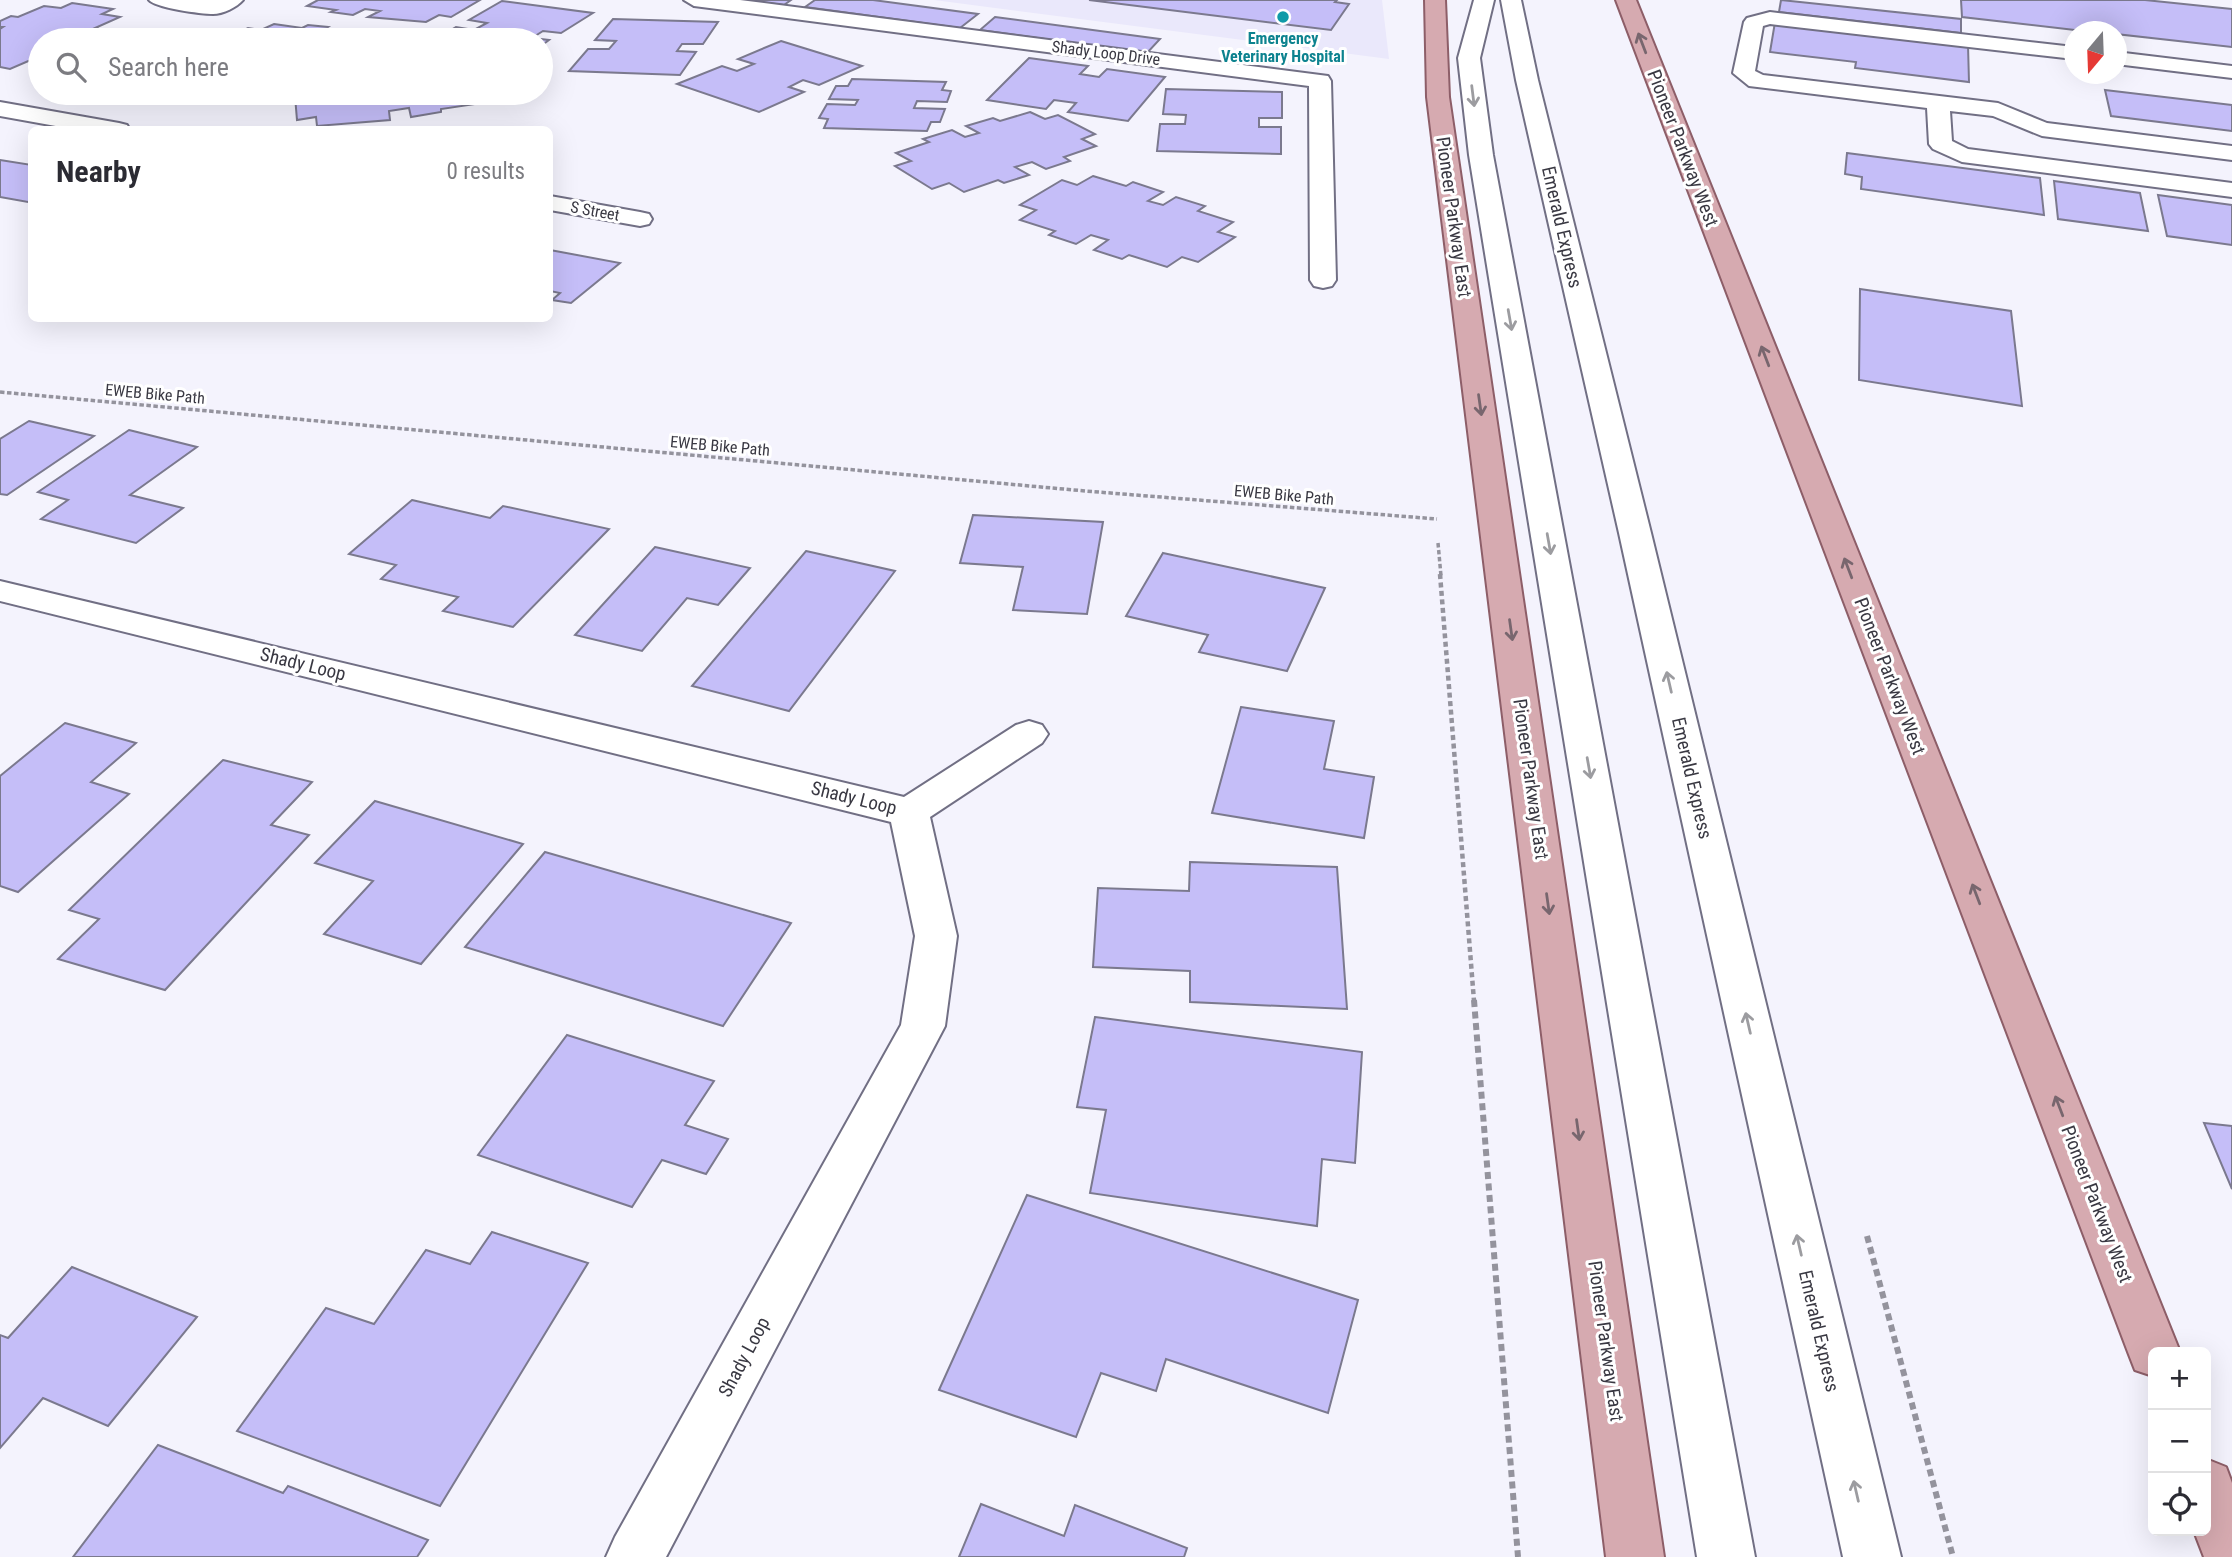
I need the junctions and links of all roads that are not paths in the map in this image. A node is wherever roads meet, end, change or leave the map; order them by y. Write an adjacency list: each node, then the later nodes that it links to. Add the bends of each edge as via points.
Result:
1 (159, 0): 2 (street, via 215,9)
2 (233, 0)
3 (694, 0): 18 (street, Shady Loop Drive, via 1320,81)
4 (1434, 0): 26 (main road, Pioneer Parkway East, one-way to 26, via 1439,111)
5 (1484, 0): 27 (street, one-way to 27, via 1469,58 1480,155)
6 (1511, 0): 28 (street, Emerald Express, one-way to 6)
7 (1626, 0): 22 (main road, Pioneer Parkway West, one-way to 7)
8 (2064, 53): 11 (street, via 1770,18 1754,22 1744,73 1757,81)
9 (2127, 59): 10 (street)
10 (2232, 72)
11 (1938, 103): 14 (street, via 1998,110 2042,129); 15 (street, via 1941,144 1962,155)
12 (0, 109): 13 (street)
13 (96, 126)
14 (2232, 153)
15 (2232, 190)
16 (553, 204): 17 (street, S Street)
17 (640, 219)
18 (1323, 280)
19 (0, 591): 21 (street, Shady Loop)
20 (1029, 734): 21 (street)
21 (909, 812): 25 (street, Shady Loop, via 936,936 923,1026)
22 (2152, 1347)
23 (2211, 1500): 24 (main road)
24 (2232, 1556)
25 (635, 1557)
26 (1635, 1557)
27 (1726, 1557)
28 (1872, 1557)

